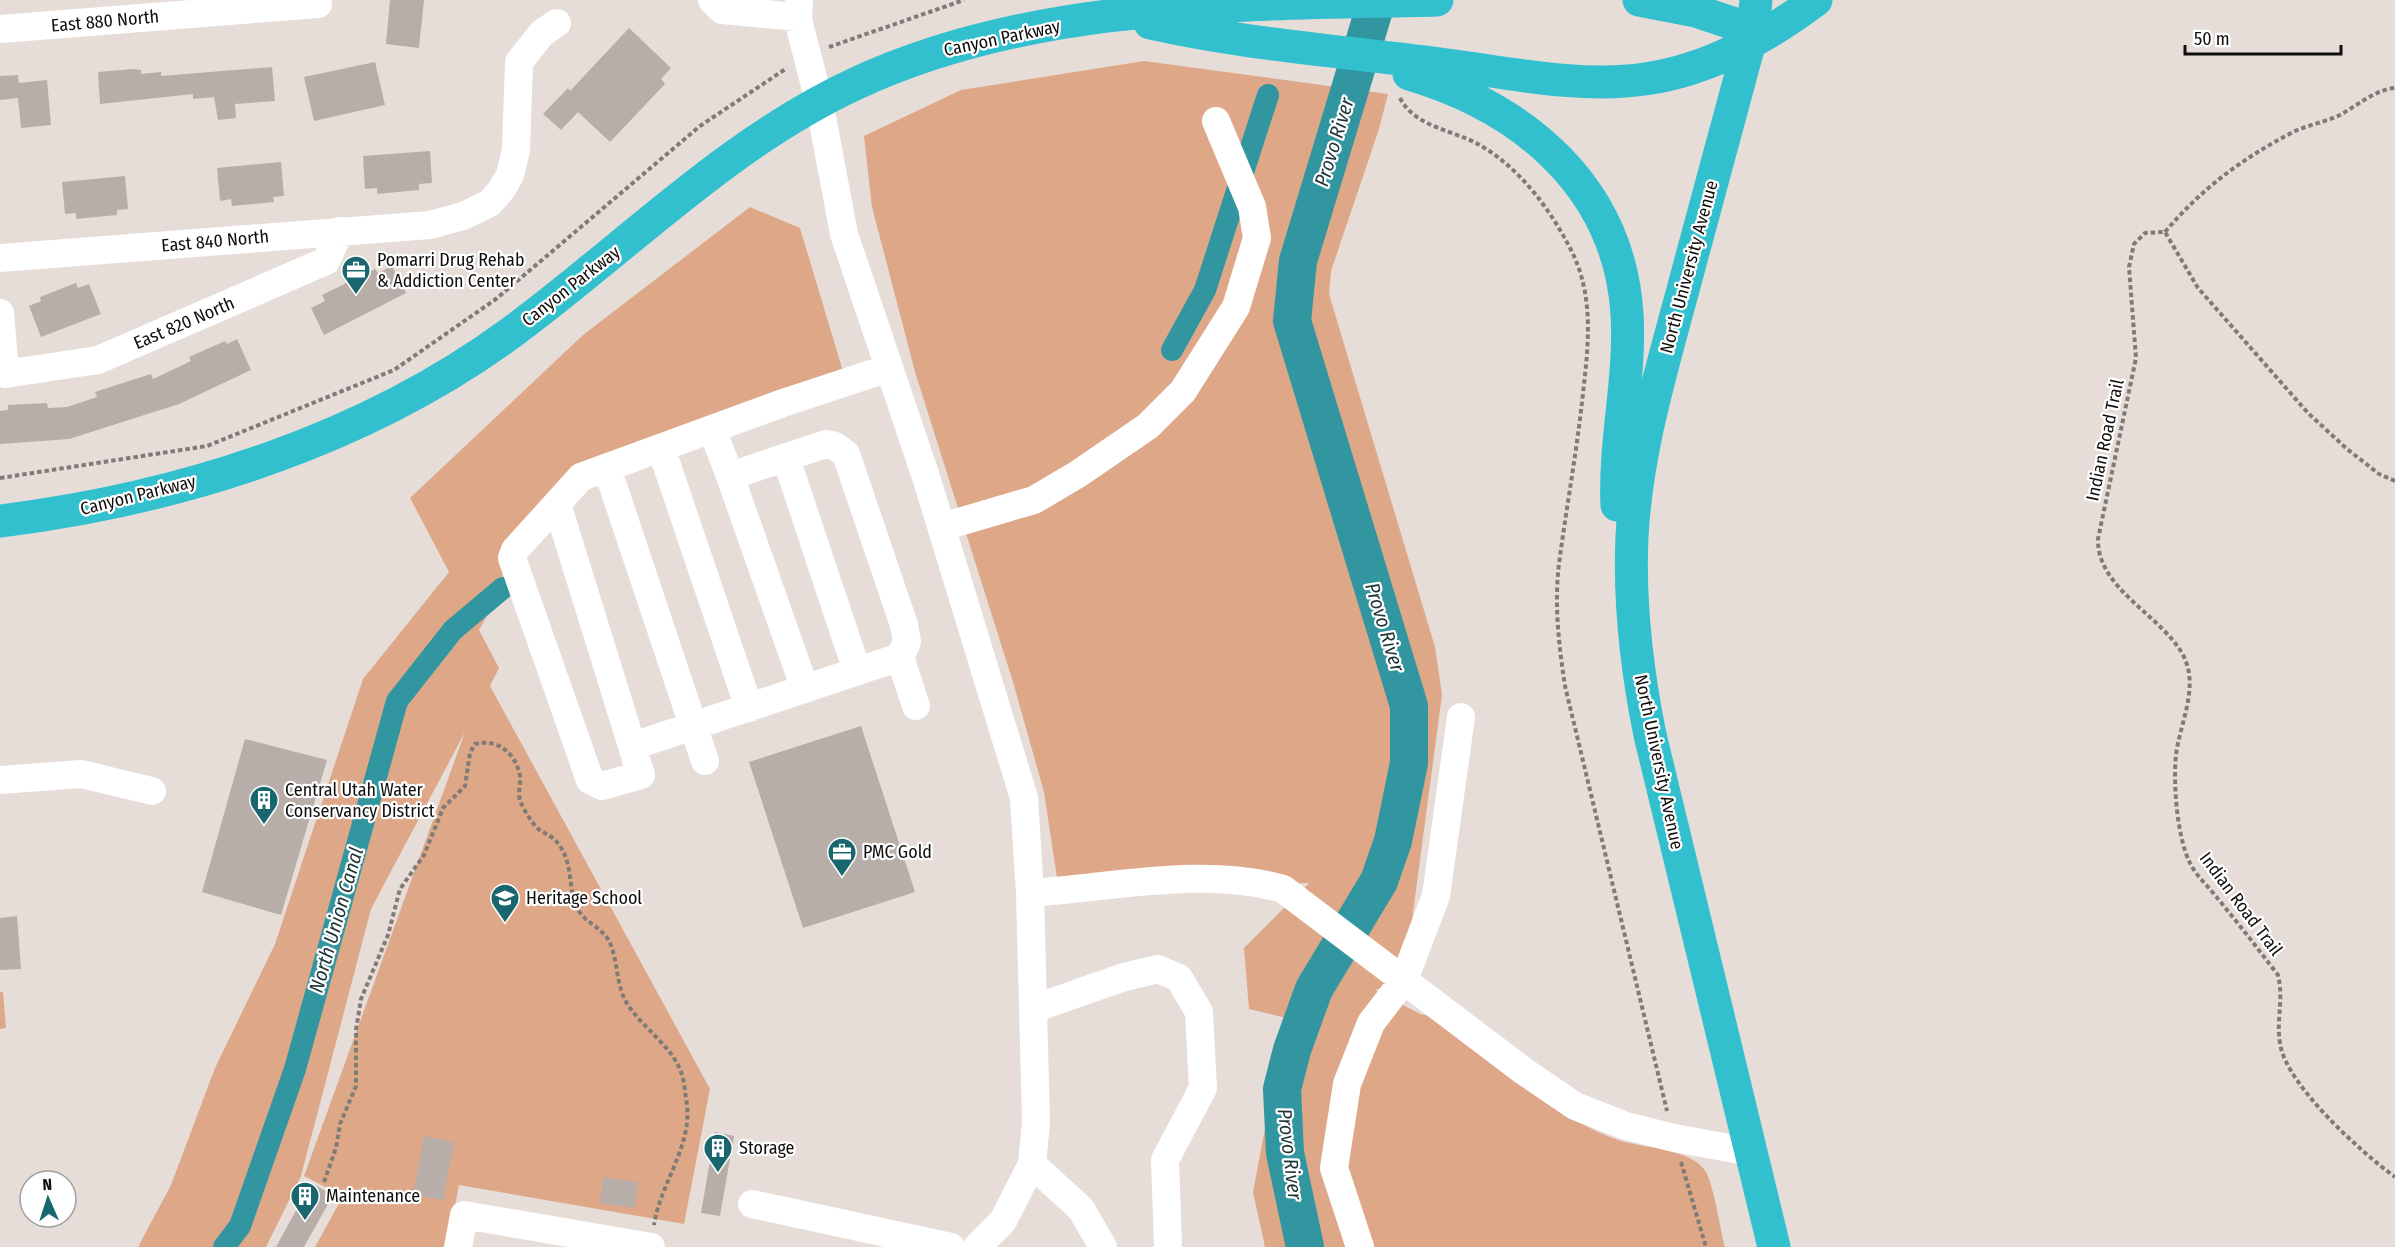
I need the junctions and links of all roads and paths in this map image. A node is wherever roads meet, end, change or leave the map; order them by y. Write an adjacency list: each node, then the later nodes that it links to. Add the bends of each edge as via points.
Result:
1 (712, 0): 9 (street, via 722,10)
2 (964, 0): 13 (path)
3 (1437, 0): 8 (highway, Canyon Parkway)
4 (1639, 0): 10 (highway, via 1696,11)
5 (1770, 0): 10 (highway, North University Avenue)
6 (1816, 0): 14 (highway, via 1752,43 1689,69 1645,79)
7 (318, 4): 12 (street, East 880 North)
8 (1121, 8): 14 (highway, Canyon Parkway, via 1210,34 1323,50); 17 (highway, Canyon Parkway, via 947,48)
9 (798, 9): 17 (street)
10 (1755, 15): 34 (highway, North University Avenue, via 1652,410 1636,496)
11 (557, 23): 19 (street, East 840 North, via 542,33 519,62 516,150 510,175 490,203 430,225)
12 (0, 29)
13 (849, 39)
14 (1408, 75): 34 (highway, via 1476,99 1530,132 1577,180 1605,224 1618,261 1627,314 1616,488 1620,536); 49 (path, via 1402,102 1436,128 1476,144 1538,195 1580,268 1586,292 1588,344 1576,458 1559,564 1557,628 1579,750)
15 (772, 77): 29 (path, via 700,126 496,299 394,370 207,446)
16 (2395, 88): 20 (path, via 2380,90 2358,106 2297,130 2260,152 2208,185)
17 (819, 101): 23 (street, via 844,234); 32 (highway, Canyon Parkway, via 715,170 510,333 404,397 301,445 207,478 95,507)
18 (1216, 121): 33 (street, via 1252,207 1257,231 1243,291 1183,391 1148,426 1034,500)
19 (340, 231): 21 (street, East 840 North); 22 (street, East 820 North, via 326,261 98,360 5,374)
20 (2165, 232): 30 (path, via 2198,288 2308,413 2347,449 2379,474); 52 (path, Indian Road Trail, via 2145,233 2134,244 2129,267 2136,358 2097,552 2101,564 2184,656 2191,687 2176,758 2181,832 2190,863 2278,975 2282,994 2280,1043 2307,1093)
21 (0, 258)
22 (0, 313)
23 (890, 368): 24 (street); 33 (street)
24 (712, 429): 25 (street); 28 (street)
25 (660, 448): 27 (street); 39 (street)
26 (786, 458): 28 (street); 35 (street, via 826,444 846,454 904,625 906,642); 36 (street)
27 (607, 468): 31 (street, via 581,477); 41 (street)
28 (730, 476): 37 (street)
29 (0, 478)
30 (2395, 481)
31 (557, 504): 42 (street); 42 (street, via 512,558 590,780 602,786 641,775)
32 (0, 521)
33 (942, 527): 46 (street, via 1024,798)
34 (1632, 579): 50 (highway, North University Avenue, via 1641,685 1650,735)
35 (900, 657): 36 (street); 38 (street)
36 (857, 671): 37 (street)
37 (806, 688): 39 (street)
38 (916, 706)
39 (749, 708): 41 (street)
40 (1461, 717): 47 (street, via 1436,896)
41 (692, 727): 42 (street); 43 (street)
42 (633, 746)
43 (705, 761)
44 (0, 780): 45 (street, via 81,774)
45 (152, 791)
46 (1030, 893): 47 (street, via 1187,879 1266,884 1283,889 1304,903); 48 (street)
47 (1404, 980): 49 (street, via 1575,1107); 61 (street, via 1371,1023 1347,1084 1335,1168)
48 (1033, 1009): 51 (street, via 1036,1122); 60 (street, via 1158,969 1179,978 1199,1012 1203,1088 1165,1160)
49 (1674, 1138): 50 (street); 62 (path)
50 (1751, 1152): 63 (highway, North University Avenue)
51 (1032, 1164): 58 (street, via 1003,1221); 59 (street, via 1081,1209)
52 (2395, 1177)
53 (324, 1182): 56 (path, via 340,1124 357,1086 356,1030 361,999 388,935 397,898 424,855 443,808 465,786 475,744 486,741 505,748 512,758 520,776 521,804 536,827 559,845 569,863 580,913 609,941 626,1000 665,1046 681,1072 687,1103 685,1130 658,1202)
54 (752, 1204): 57 (street)
55 (458, 1247): 56 (street, via 464,1215)
56 (650, 1247)
57 (951, 1247)
58 (977, 1247)
59 (1103, 1247)
60 (1168, 1247)
61 (1360, 1247)
62 (1706, 1247)
63 (1774, 1247)

